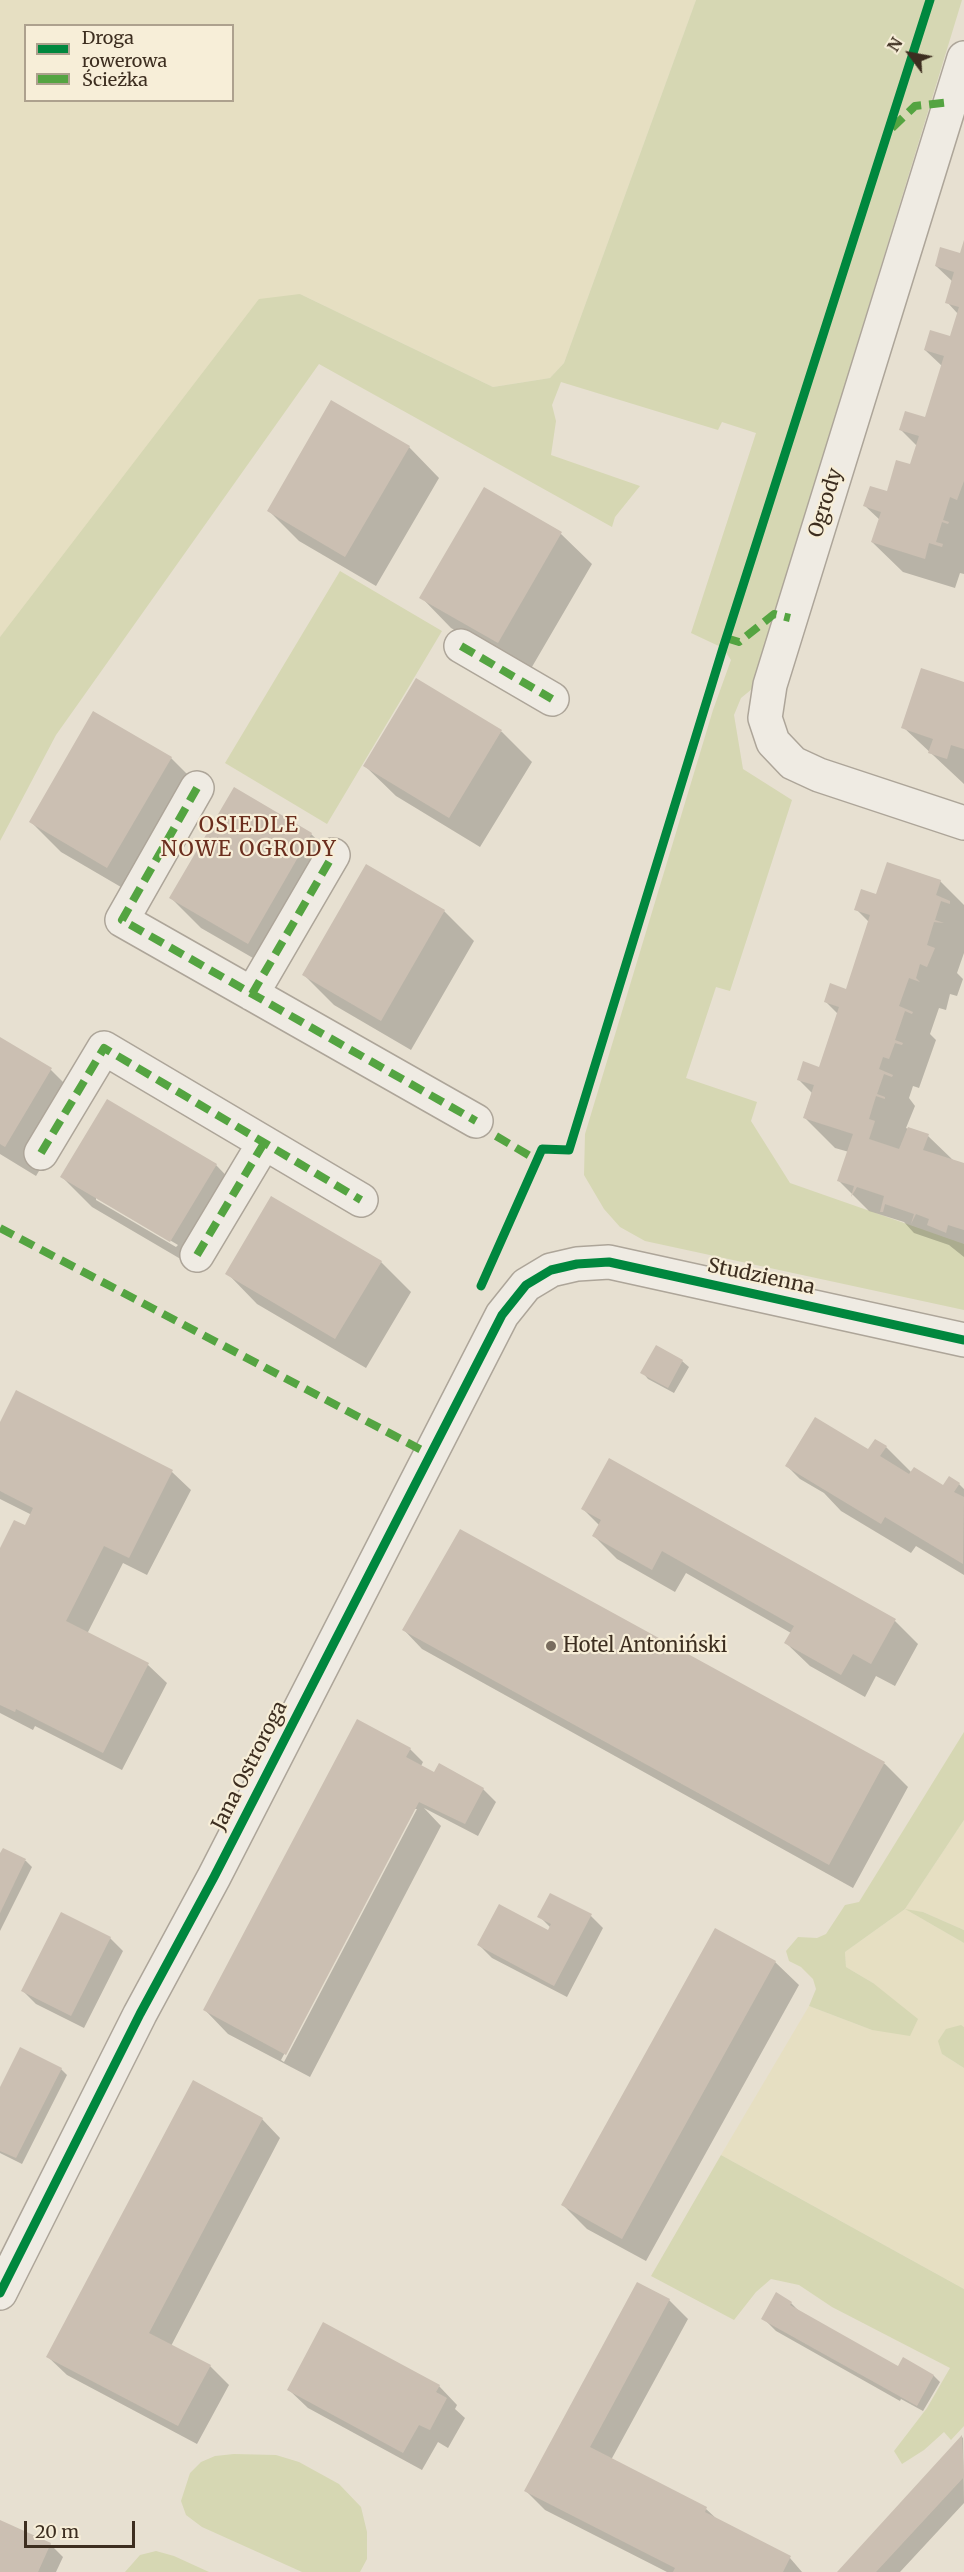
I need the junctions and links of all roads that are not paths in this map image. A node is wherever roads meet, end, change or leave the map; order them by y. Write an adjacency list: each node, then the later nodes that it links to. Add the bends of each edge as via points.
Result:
1 (963, 62): 5 (street, Ogrody, via 773,674 765,718 773,742 793,763)
2 (461, 646): 3 (street)
3 (552, 699)
4 (198, 788): 7 (street, via 122,921)
5 (964, 823)
6 (333, 855): 7 (street)
7 (252, 994): 8 (street)
8 (476, 1121)
9 (264, 1143): 10 (street, via 104,1048); 11 (street); 12 (street)
10 (40, 1153)
11 (361, 1200)
12 (197, 1255)
13 (551, 1270): 14 (street, Studzienna, via 609,1262); 15 (street, Jana Ostroroga, via 526,1285 502,1315)
14 (964, 1340)
15 (0, 2293)

